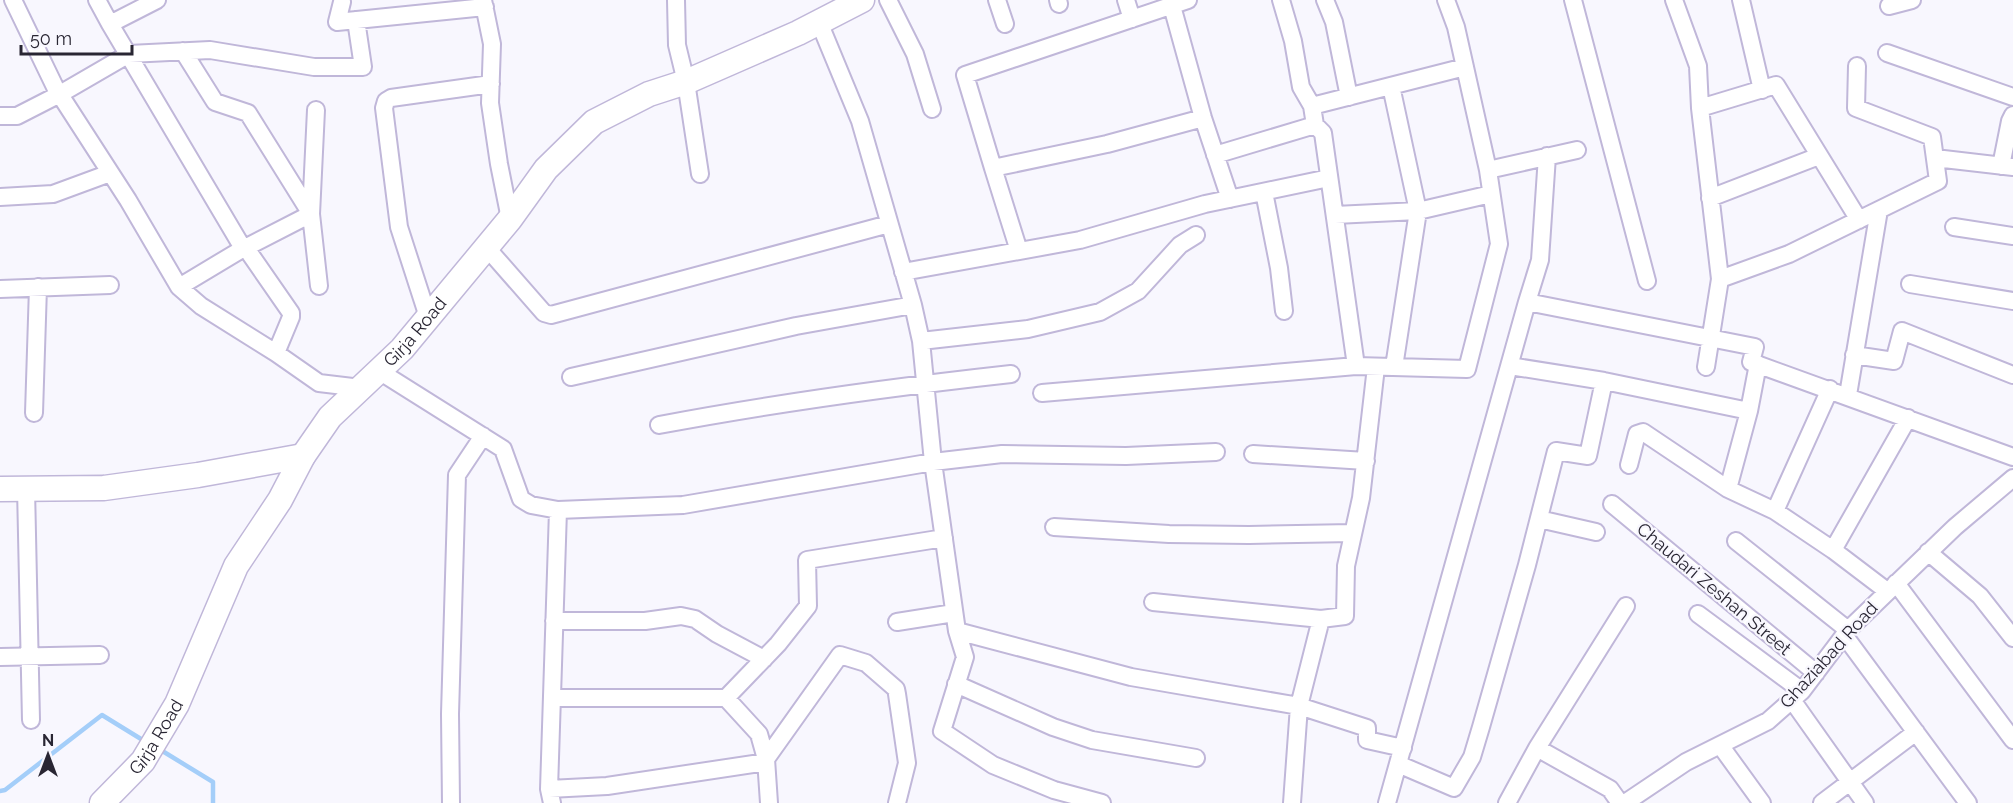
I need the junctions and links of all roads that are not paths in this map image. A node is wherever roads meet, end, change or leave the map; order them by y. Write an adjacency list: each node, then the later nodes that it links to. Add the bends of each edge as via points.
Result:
1 (13, 0): 35 (street)
2 (97, 0): 24 (street)
3 (157, 0): 24 (street)
4 (676, 0): 31 (street, via 677,45)
5 (862, 0): 21 (main road, Girja Road)
6 (888, 0): 40 (street, via 915,54)
7 (997, 0): 25 (street)
8 (1126, 0): 23 (street)
9 (1188, 0): 19 (street)
10 (1281, 0): 38 (street, via 1301,87)
11 (1325, 0): 36 (street, via 1334,22)
12 (1446, 0): 29 (street)
13 (1573, 0): 77 (street)
14 (1674, 0): 39 (street, via 1698,66)
15 (1741, 0): 34 (street)
16 (1912, 0): 20 (street)
17 (338, 1): 22 (street, via 337,22)
18 (484, 4): 22 (street); 32 (street, via 492,44)
19 (1172, 6): 23 (street); 44 (street)
20 (1889, 6)
21 (831, 11): 31 (main road, Girja Road); 68 (street)
22 (356, 20): 26 (street, via 363,67 314,67 210,50)
23 (1132, 20): 52 (street, via 965,75)
24 (110, 24): 28 (street)
25 (1005, 24)
26 (183, 51): 28 (street); 64 (street, via 215,102 248,113)
27 (1887, 53): 37 (street)
28 (129, 54): 35 (street); 73 (street)
29 (1465, 66): 33 (street); 53 (street)
30 (1857, 66): 50 (street, via 1856,108 1932,136)
31 (686, 82): 55 (street); 66 (main road, Girja Road, via 649,94 594,122 546,169)
32 (490, 84): 66 (street, via 491,113); 88 (street, via 391,98 384,108 399,227)
33 (1391, 86): 36 (street); 63 (street)
34 (1762, 90): 39 (street); 49 (street, via 1776,85)
35 (60, 94): 43 (street, via 16,116); 54 (street)
36 (1349, 97): 38 (street)
37 (2013, 97)
38 (1312, 106): 45 (street)
39 (1700, 108): 60 (street)
40 (933, 109)
41 (316, 110): 64 (street)
42 (2013, 115): 51 (street)
43 (0, 116)
44 (1203, 118): 47 (street); 52 (street, via 1107,144)
45 (1315, 125): 47 (street); 56 (street, via 1323,133)
46 (1577, 150): 48 (street)
47 (1215, 155): 61 (street)
48 (1547, 156): 53 (street); 85 (street, via 1540,260)
49 (1820, 156): 60 (street); 67 (street)
50 (1935, 158): 51 (street); 62 (street, via 1938,181)
51 (2007, 166)
52 (993, 168): 74 (street)
53 (1488, 170): 58 (street)
54 (110, 173): 59 (street, via 53,195); 80 (street)
55 (700, 174)
56 (1329, 178): 57 (street); 65 (street)
57 (1264, 192): 61 (street); 87 (street)
58 (1491, 195): 63 (street); 97 (street, via 1499,244 1467,369)
59 (0, 197)
60 (1710, 198): 76 (street)
61 (1230, 199): 74 (street, via 1080,240)
62 (1879, 210): 67 (street); 92 (street)
63 (1418, 211): 65 (street); 97 (street)
64 (311, 214): 73 (street); 81 (street)
65 (1335, 215): 94 (street)
66 (510, 219): 72 (main road, Girja Road)
67 (1859, 220): 76 (street, via 1789,254)
68 (889, 224): 72 (street, via 551,315 544,313); 75 (street)
69 (1954, 227): 71 (street)
70 (1196, 235): 90 (street, via 1180,245 1138,291 1100,312 1028,329)
71 (2013, 236)
72 (487, 248): 88 (main road, Girja Road)
73 (244, 250): 80 (street); 91 (street, via 291,313)
74 (1019, 251): 75 (street)
75 (903, 272): 86 (street)
76 (1720, 279): 89 (street)
77 (1647, 281)
78 (1910, 284): 84 (street)
79 (110, 285): 82 (street)
80 (179, 286): 91 (street, via 201,306)
81 (319, 286)
82 (38, 287): 83 (street); 110 (street)
83 (0, 289)
84 (2013, 301)
85 (1527, 302): 89 (street); 95 (street)
86 (913, 305): 90 (street); 102 (street, via 796,326)
87 (1284, 311)
88 (428, 318): 99 (main road, Girja Road)
89 (1712, 339): 93 (street, via 1755,347 1751,362); 98 (street)
90 (921, 341): 104 (street)
91 (276, 353): 105 (street, via 319,383)
92 (1854, 355): 101 (street, via 1894,361 1902,331); 108 (street)
93 (1758, 364): 106 (street); 109 (street)
94 (1356, 366): 96 (street); 107 (street)
95 (1509, 366): 103 (street); 162 (street)
96 (1376, 367): 97 (street); 118 (street)
97 (1394, 367)
98 (1706, 368)
99 (379, 371): 105 (main road, Girja Road); 113 (street)
100 (1011, 374): 104 (street)
101 (2013, 375)
102 (571, 377)
103 (1604, 381): 109 (street); 128 (street, via 1588,456 1556,451)
104 (927, 383): 112 (street); 119 (street)
105 (361, 388): 116 (main road, Girja Road, via 330,417)
106 (1830, 389): 108 (street); 127 (street)
107 (1042, 393)
108 (1848, 395): 111 (street)
109 (1749, 411): 124 (street)
110 (33, 413)
111 (1908, 418): 117 (street); 134 (street)
112 (659, 425)
113 (483, 436): 126 (street, via 503,449 521,499); 168 (street, via 457,475)
114 (1216, 452): 119 (street, via 1126,456 1002,454)
115 (1253, 454): 118 (street)
116 (303, 456): 122 (main road, via 104,488); 167 (main road, Girja Road, via 280,500 236,566 177,704 143,761)
117 (2013, 457)
118 (1366, 461): 131 (street)
119 (933, 462): 126 (street, via 683,505); 132 (street)
120 (1629, 465): 124 (street, via 1637,434 1642,432)
121 (2013, 478): 135 (street, Ghaziabad Road)
122 (26, 488): 123 (main road); 149 (street)
123 (0, 489)
124 (1728, 489): 127 (street)
125 (1612, 504): 151 (street, Chaudari Zeshan Street)
126 (558, 510): 142 (street)
127 (1774, 511): 134 (street)
128 (1539, 519): 130 (street); 162 (street, via 1472,757 1454,788)
129 (1054, 527): 131 (street, via 1169,534)
130 (1596, 532)
131 (1352, 533): 141 (street, via 1346,567 1345,615)
132 (944, 538): 139 (street); 150 (street, via 807,560 808,606)
133 (1736, 540): 145 (street)
134 (1833, 550): 136 (street)
135 (1928, 552): 136 (street, Ghaziabad Road); 146 (street, via 1980,596)
136 (1892, 587): 145 (street, Ghaziabad Road); 159 (street)
137 (1153, 602): 141 (street)
138 (1626, 606): 161 (street)
139 (954, 613): 143 (street); 144 (street)
140 (1698, 614): 153 (street)
141 (1321, 619): 156 (street)
142 (554, 621): 150 (street, via 645,621 681,616); 154 (street)
143 (897, 622)
144 (957, 631): 152 (street, via 965,657); 156 (street, via 1131,677)
145 (1846, 632): 151 (street, Ghaziabad Road); 158 (street)
146 (2013, 638)
147 (100, 655): 149 (street)
148 (0, 657): 149 (street)
149 (30, 657): 157 (street)
150 (764, 659): 155 (street)
151 (1816, 673): 153 (street, Ghaziabad Road)
152 (956, 684): 163 (street, via 1092,740); 171 (street, via 942,731 993,765 1054,790)
153 (1797, 695): 160 (street, Ghaziabad Road, via 1768,722); 165 (street)
154 (552, 698): 155 (street); 166 (street)
155 (726, 698): 164 (street, via 759,734)
156 (1299, 706): 162 (street, via 1367,728 1366,741); 172 (street)
157 (31, 720)
158 (1916, 732): 165 (street); 180 (street)
159 (2013, 740)
160 (1720, 746): 176 (street, Ghaziabad Road, via 1686,762); 177 (street)
161 (1537, 748): 174 (street); 175 (street, via 1610,789)
162 (1401, 756): 173 (street)
163 (1196, 758)
164 (766, 760): 166 (street); 169 (street); 170 (street, via 840,655 866,663 896,689 907,763)
165 (1849, 781): 178 (street); 179 (street)
166 (551, 796)
167 (108, 800)
168 (451, 803)
169 (769, 803)
170 (897, 803)
171 (1102, 803)
172 (1292, 803)
173 (1387, 803)
174 (1506, 803)
175 (1620, 803)
176 (1625, 803)
177 (1762, 803)
178 (1822, 803)
179 (1865, 803)
180 (1968, 803)

